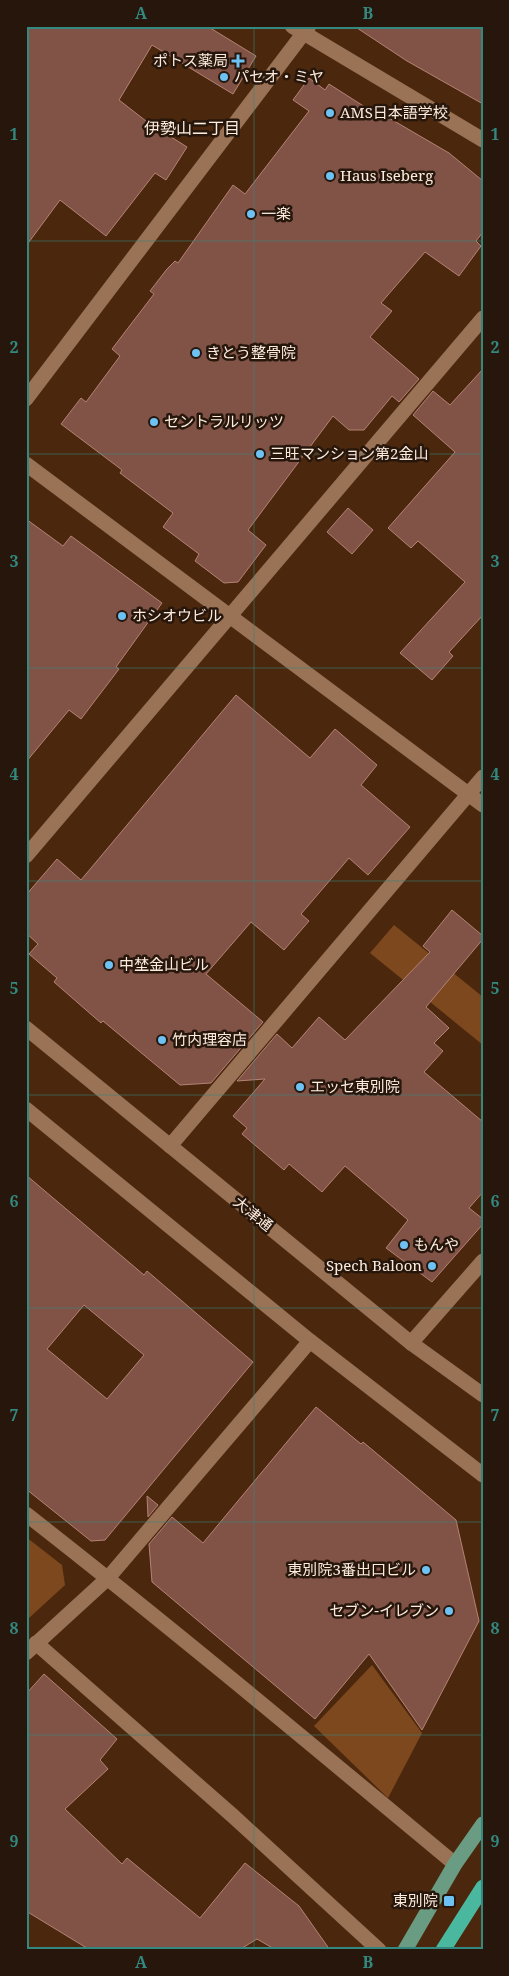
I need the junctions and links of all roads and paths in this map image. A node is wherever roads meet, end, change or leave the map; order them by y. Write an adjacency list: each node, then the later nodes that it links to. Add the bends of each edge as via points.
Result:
1 (302, 29): 2 (street); 4 (street)
2 (483, 140)
3 (483, 318): 6 (street)
4 (26, 399)
5 (26, 464): 6 (street)
6 (229, 618): 8 (street); 10 (street)
7 (483, 777): 8 (street)
8 (468, 794): 9 (street); 13 (street)
9 (483, 806)
10 (26, 856)
11 (26, 1028): 13 (street, 大津通)
12 (26, 1109): 15 (street)
13 (170, 1146): 16 (street, 大津通)
14 (483, 1262): 16 (street)
15 (310, 1341): 18 (street); 20 (street)
16 (411, 1343): 17 (street, 大津通)
17 (483, 1395)
18 (483, 1475)
19 (26, 1514): 20 (street)
20 (108, 1578): 21 (street); 23 (street)
21 (31, 1648): 25 (street, via 233,1816)
22 (483, 1824): 23 (main road)
23 (455, 1864): 26 (main road)
24 (483, 1887): 27 (highway)
25 (379, 1950)
26 (405, 1950)
27 (443, 1950)

